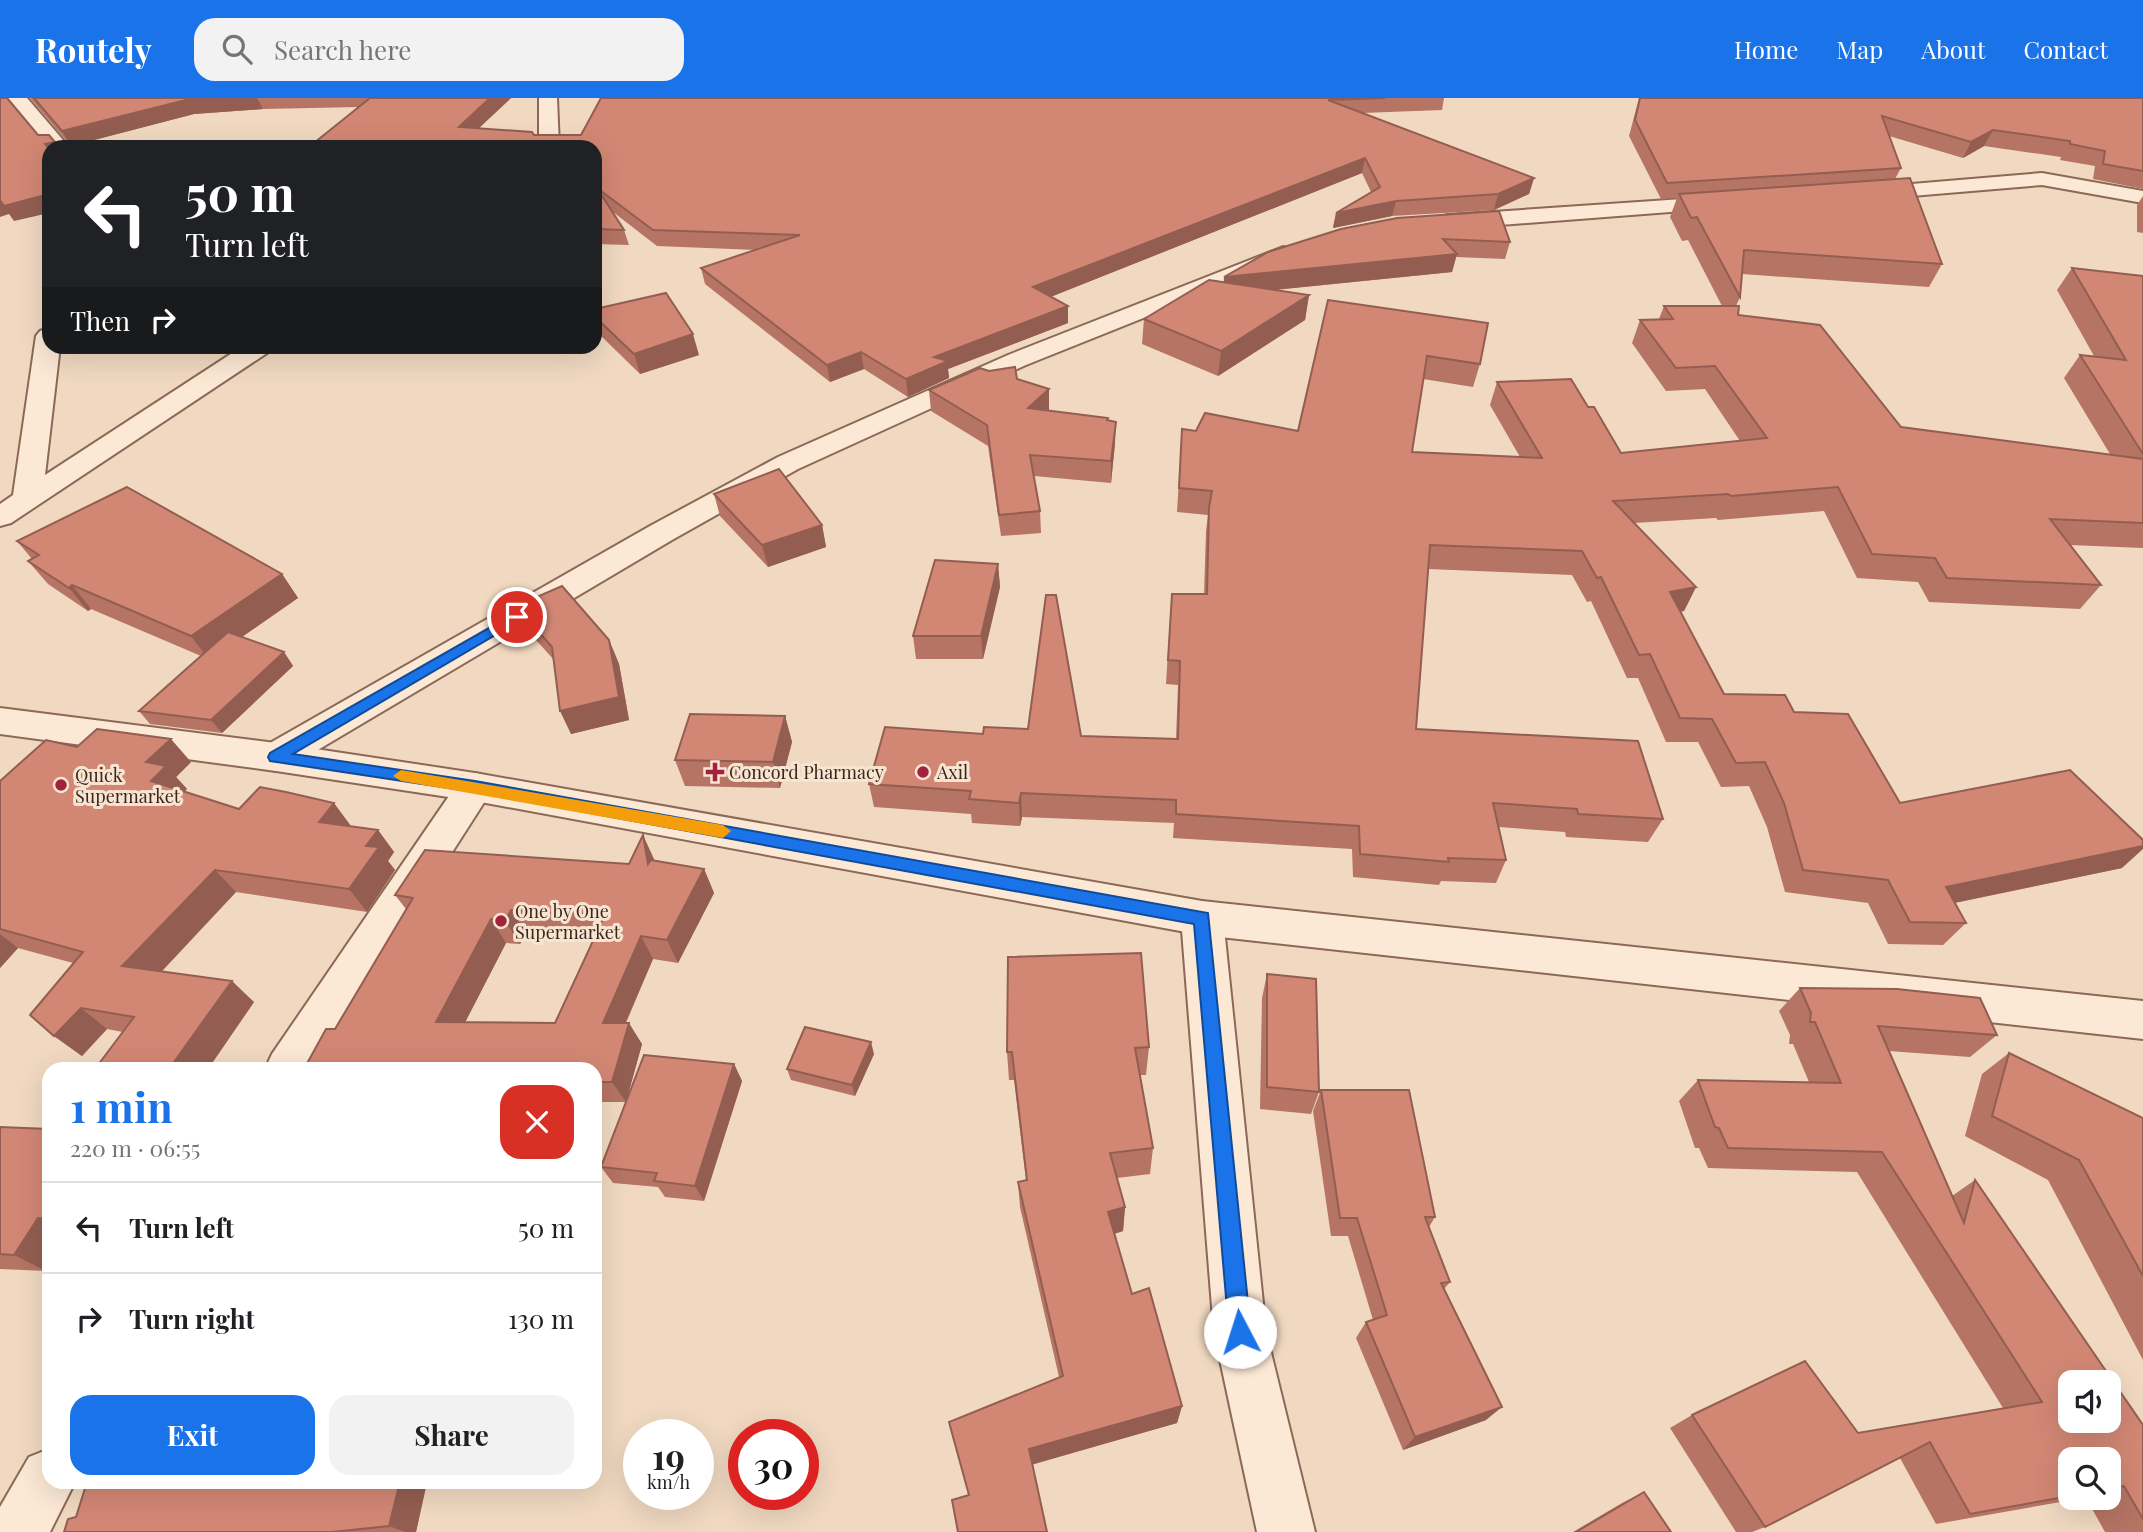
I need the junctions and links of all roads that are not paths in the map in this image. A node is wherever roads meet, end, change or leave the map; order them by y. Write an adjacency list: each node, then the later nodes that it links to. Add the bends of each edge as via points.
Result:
1 (17, 98): 3 (street)
2 (548, 98): 4 (street)
3 (54, 140)
4 (550, 140)
5 (1847, 195): 6 (street, via 2042,179)
6 (2143, 197)
7 (1751, 201): 8 (street)
8 (1432, 223)
9 (1307, 246): 15 (street, via 1030,355 788,463)
10 (47, 354): 12 (street)
11 (249, 354): 12 (street)
12 (27, 499): 13 (street)
13 (0, 517)
14 (0, 721): 15 (street)
15 (276, 757): 16 (street)
16 (475, 787): 17 (street); 19 (street)
17 (1202, 918): 18 (street); 22 (street, via 1240,1332)
18 (2143, 1020)
19 (293, 1062)
20 (42, 1489): 21 (street)
21 (18, 1532)
22 (1286, 1532)

